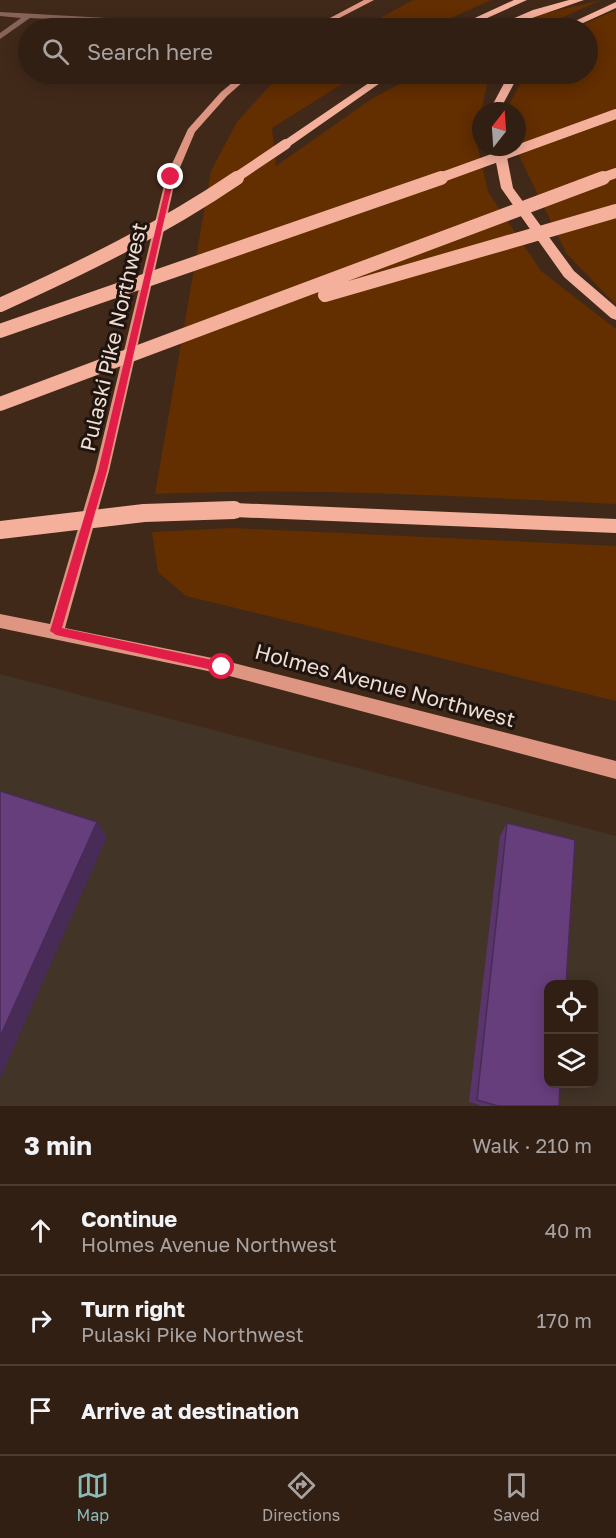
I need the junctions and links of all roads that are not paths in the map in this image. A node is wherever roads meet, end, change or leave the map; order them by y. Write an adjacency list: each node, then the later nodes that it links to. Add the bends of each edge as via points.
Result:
1 (370, 0): 9 (main road)
2 (522, 0): 10 (highway)
3 (579, 0): 11 (highway)
4 (616, 5): 12 (highway)
5 (0, 14): 6 (street)
6 (28, 16): 7 (street); 8 (street)
7 (25, 18)
8 (65, 18)
9 (335, 18)
10 (481, 18)
11 (521, 18)
12 (587, 18)
13 (18, 24): 14 (street)
14 (0, 37)
15 (236, 84): 31 (main road, Pulaski Pike Northwest, via 191,131 171,177 102,471)
16 (373, 84): 23 (highway, bridge, via 210,195 89,266)
17 (509, 84): 18 (highway)
18 (499, 102)
19 (616, 114): 25 (highway, bridge, via 330,218)
20 (501, 156): 24 (highway, via 507,188 569,274)
21 (616, 173): 26 (highway, bridge)
22 (616, 211): 26 (highway, bridge)
23 (0, 305)
24 (616, 315)
25 (0, 331)
26 (200, 331): 27 (highway, bridge)
27 (0, 404)
28 (616, 526): 29 (highway, bridge, via 234,510 144,513)
29 (0, 530)
30 (0, 621): 31 (main road, Holmes Avenue Northwest)
31 (56, 631): 32 (main road, Holmes Avenue Northwest, via 222,667)
32 (616, 770)

